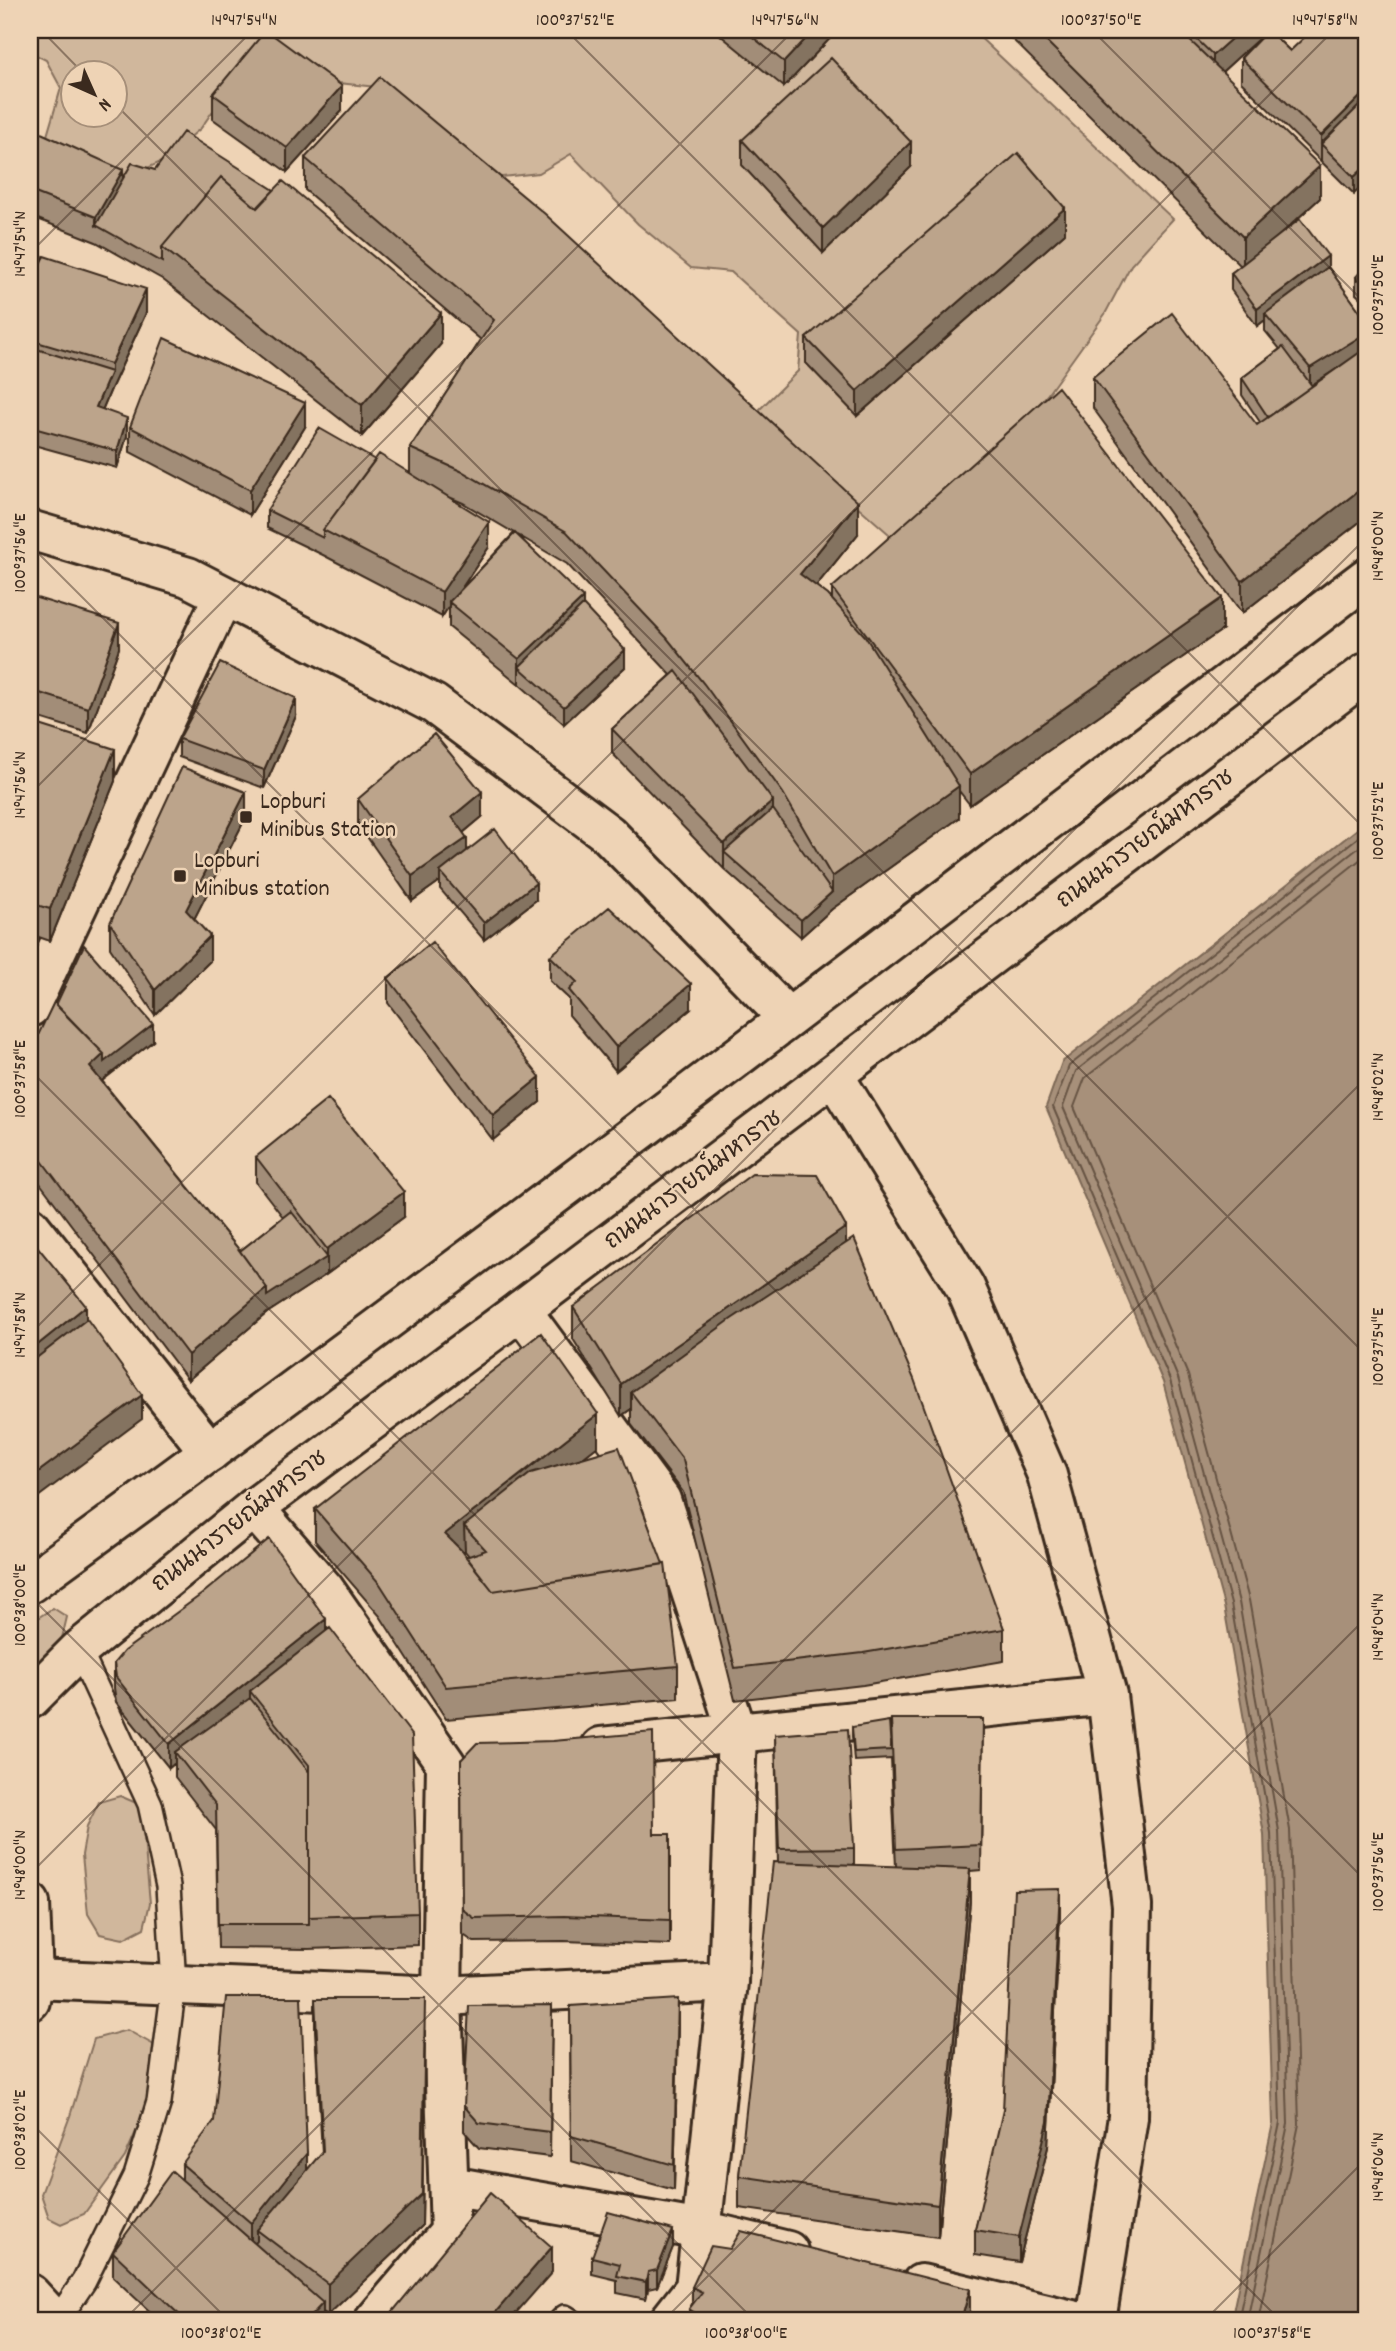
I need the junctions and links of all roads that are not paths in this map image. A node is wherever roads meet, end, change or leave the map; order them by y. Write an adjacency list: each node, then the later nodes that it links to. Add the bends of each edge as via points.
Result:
1 (30, 530): 3 (street, via 188,577)
2 (1366, 578): 6 (street)
3 (223, 596): 5 (street); 6 (street, via 434,705 608,834)
4 (1366, 673): 7 (street, ถนนนารายณ์มหาราช)
5 (30, 1007)
6 (788, 1018): 10 (street)
7 (834, 1076): 9 (street, ถนนนารายณ์มหาราช); 14 (street, via 965,1287 1047,1475)
8 (30, 1226): 10 (street)
9 (522, 1310): 11 (street, ถนนนารายณ์มหาราช); 16 (street, via 661,1500)
10 (210, 1452): 12 (street)
11 (254, 1508): 13 (street, ถนนนารายณ์มหาราช); 22 (street, via 325,1590 460,1763)
12 (30, 1583)
13 (79, 1650): 15 (street, ถนนนารายณ์มหาราช); 20 (lane, via 150,1804 168,1886)
14 (1107, 1695): 16 (street); 34 (street, via 1132,1906 1128,2117)
15 (30, 1699)
16 (737, 1732): 17 (street); 19 (street)
17 (571, 1750)
18 (30, 1903): 21 (street)
19 (728, 1982): 22 (street); 24 (street)
20 (174, 1985): 21 (street); 22 (street); 28 (lane, via 159,2102 136,2176 85,2281)
21 (32, 1990)
22 (442, 1996): 23 (street)
23 (450, 2186): 24 (street); 29 (street, via 450,2232)
24 (702, 2230): 25 (street); 32 (street, via 695,2288)
25 (822, 2260)
26 (888, 2276): 33 (street)
27 (30, 2294): 28 (street)
28 (56, 2321)
29 (374, 2321)
30 (561, 2321): 31 (lane, via 565,2317)
31 (571, 2321)
32 (669, 2321)
33 (1076, 2321)
34 (1096, 2321)

